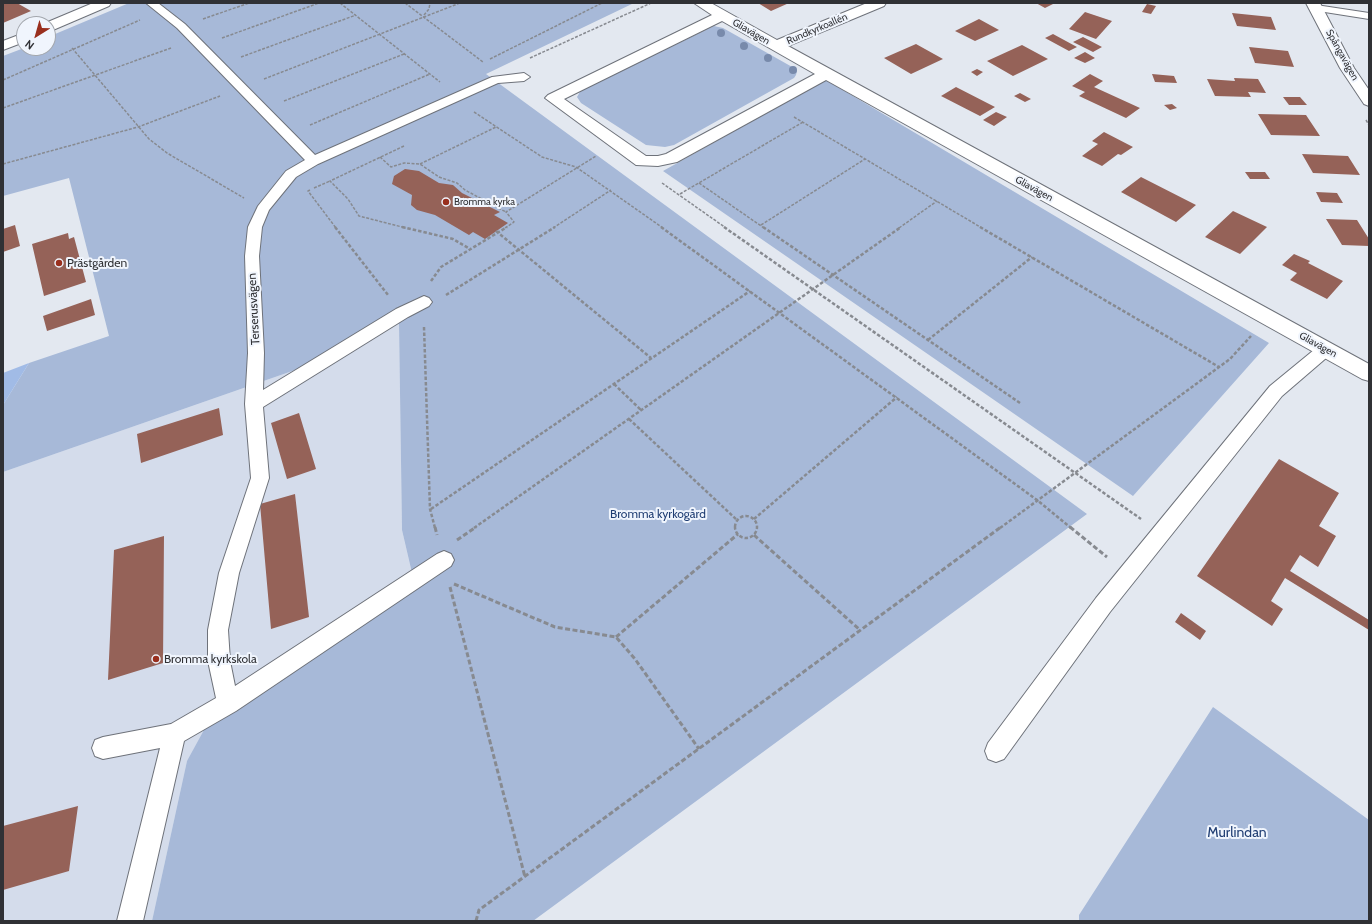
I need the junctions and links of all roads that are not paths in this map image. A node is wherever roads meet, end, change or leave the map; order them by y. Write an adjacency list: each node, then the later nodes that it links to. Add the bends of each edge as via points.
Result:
1 (104, 3): 8 (street)
2 (151, 3): 15 (lane, via 198,42)
3 (701, 3): 6 (street, Gliavägen)
4 (879, 3): 11 (street, Rundkyrkoallén)
5 (1315, 6): 7 (lane, Spångavägen); 14 (street, Spångavägen, via 1347,68)
6 (722, 15): 11 (street, Gliavägen); 12 (street, via 553,98 642,161 658,161 671,158)
7 (1369, 16)
8 (56, 24)
9 (16, 40): 10 (street)
10 (3, 46)
11 (776, 46): 12 (street, Gliavägen)
12 (826, 74): 17 (street, Gliavägen)
13 (524, 77): 15 (lane, Terserusvägen, via 496,80)
14 (1369, 101)
15 (313, 161): 19 (lane, Terserusvägen, via 291,174 276,190 255,227 252,256 256,353)
16 (424, 302): 19 (lane)
17 (1326, 349): 18 (street, Gliavägen); 24 (lane, via 1276,391 1103,605)
18 (1369, 373)
19 (254, 404): 21 (lane, Terserusvägen, via 260,478 229,573 218,630 219,661)
20 (444, 560): 21 (lane)
21 (228, 703): 22 (lane)
22 (174, 734): 23 (lane); 25 (lane)
23 (103, 748)
24 (996, 751)
25 (130, 921)

